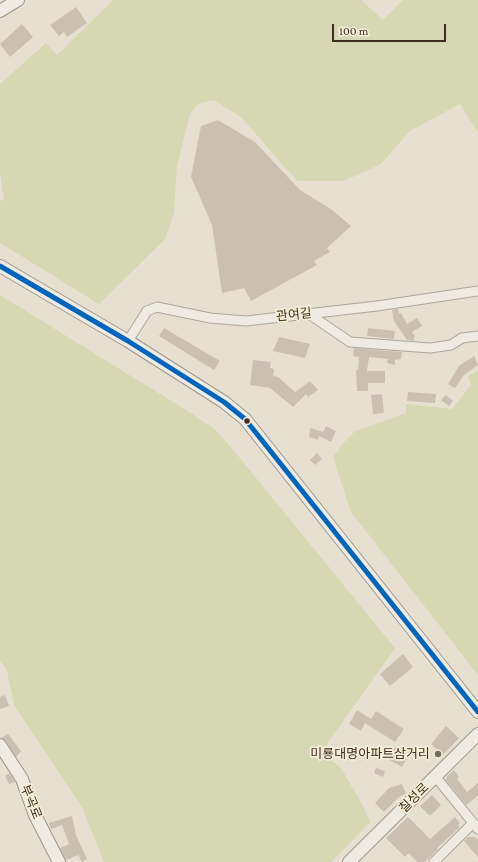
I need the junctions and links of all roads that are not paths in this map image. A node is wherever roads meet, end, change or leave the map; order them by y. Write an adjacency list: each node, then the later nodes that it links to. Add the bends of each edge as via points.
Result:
1 (18, 0): 2 (street)
2 (0, 11)
3 (0, 266): 7 (street)
4 (478, 291): 5 (street, 관여길)
5 (309, 314): 6 (street, via 350,342 430,348 452,345 462,338); 7 (street, 관여길, via 246,321 210,318 157,307 147,311)
6 (478, 336)
7 (128, 341): 8 (street, via 224,402 245,419)
8 (478, 712)
9 (478, 734): 11 (street, 칠성로)
10 (0, 745): 13 (street, 부곡로, via 22,779 35,815)
11 (435, 776): 12 (street); 14 (street, 칠성로)
12 (476, 826): 15 (street)
13 (59, 862)
14 (349, 862)
15 (434, 862)

